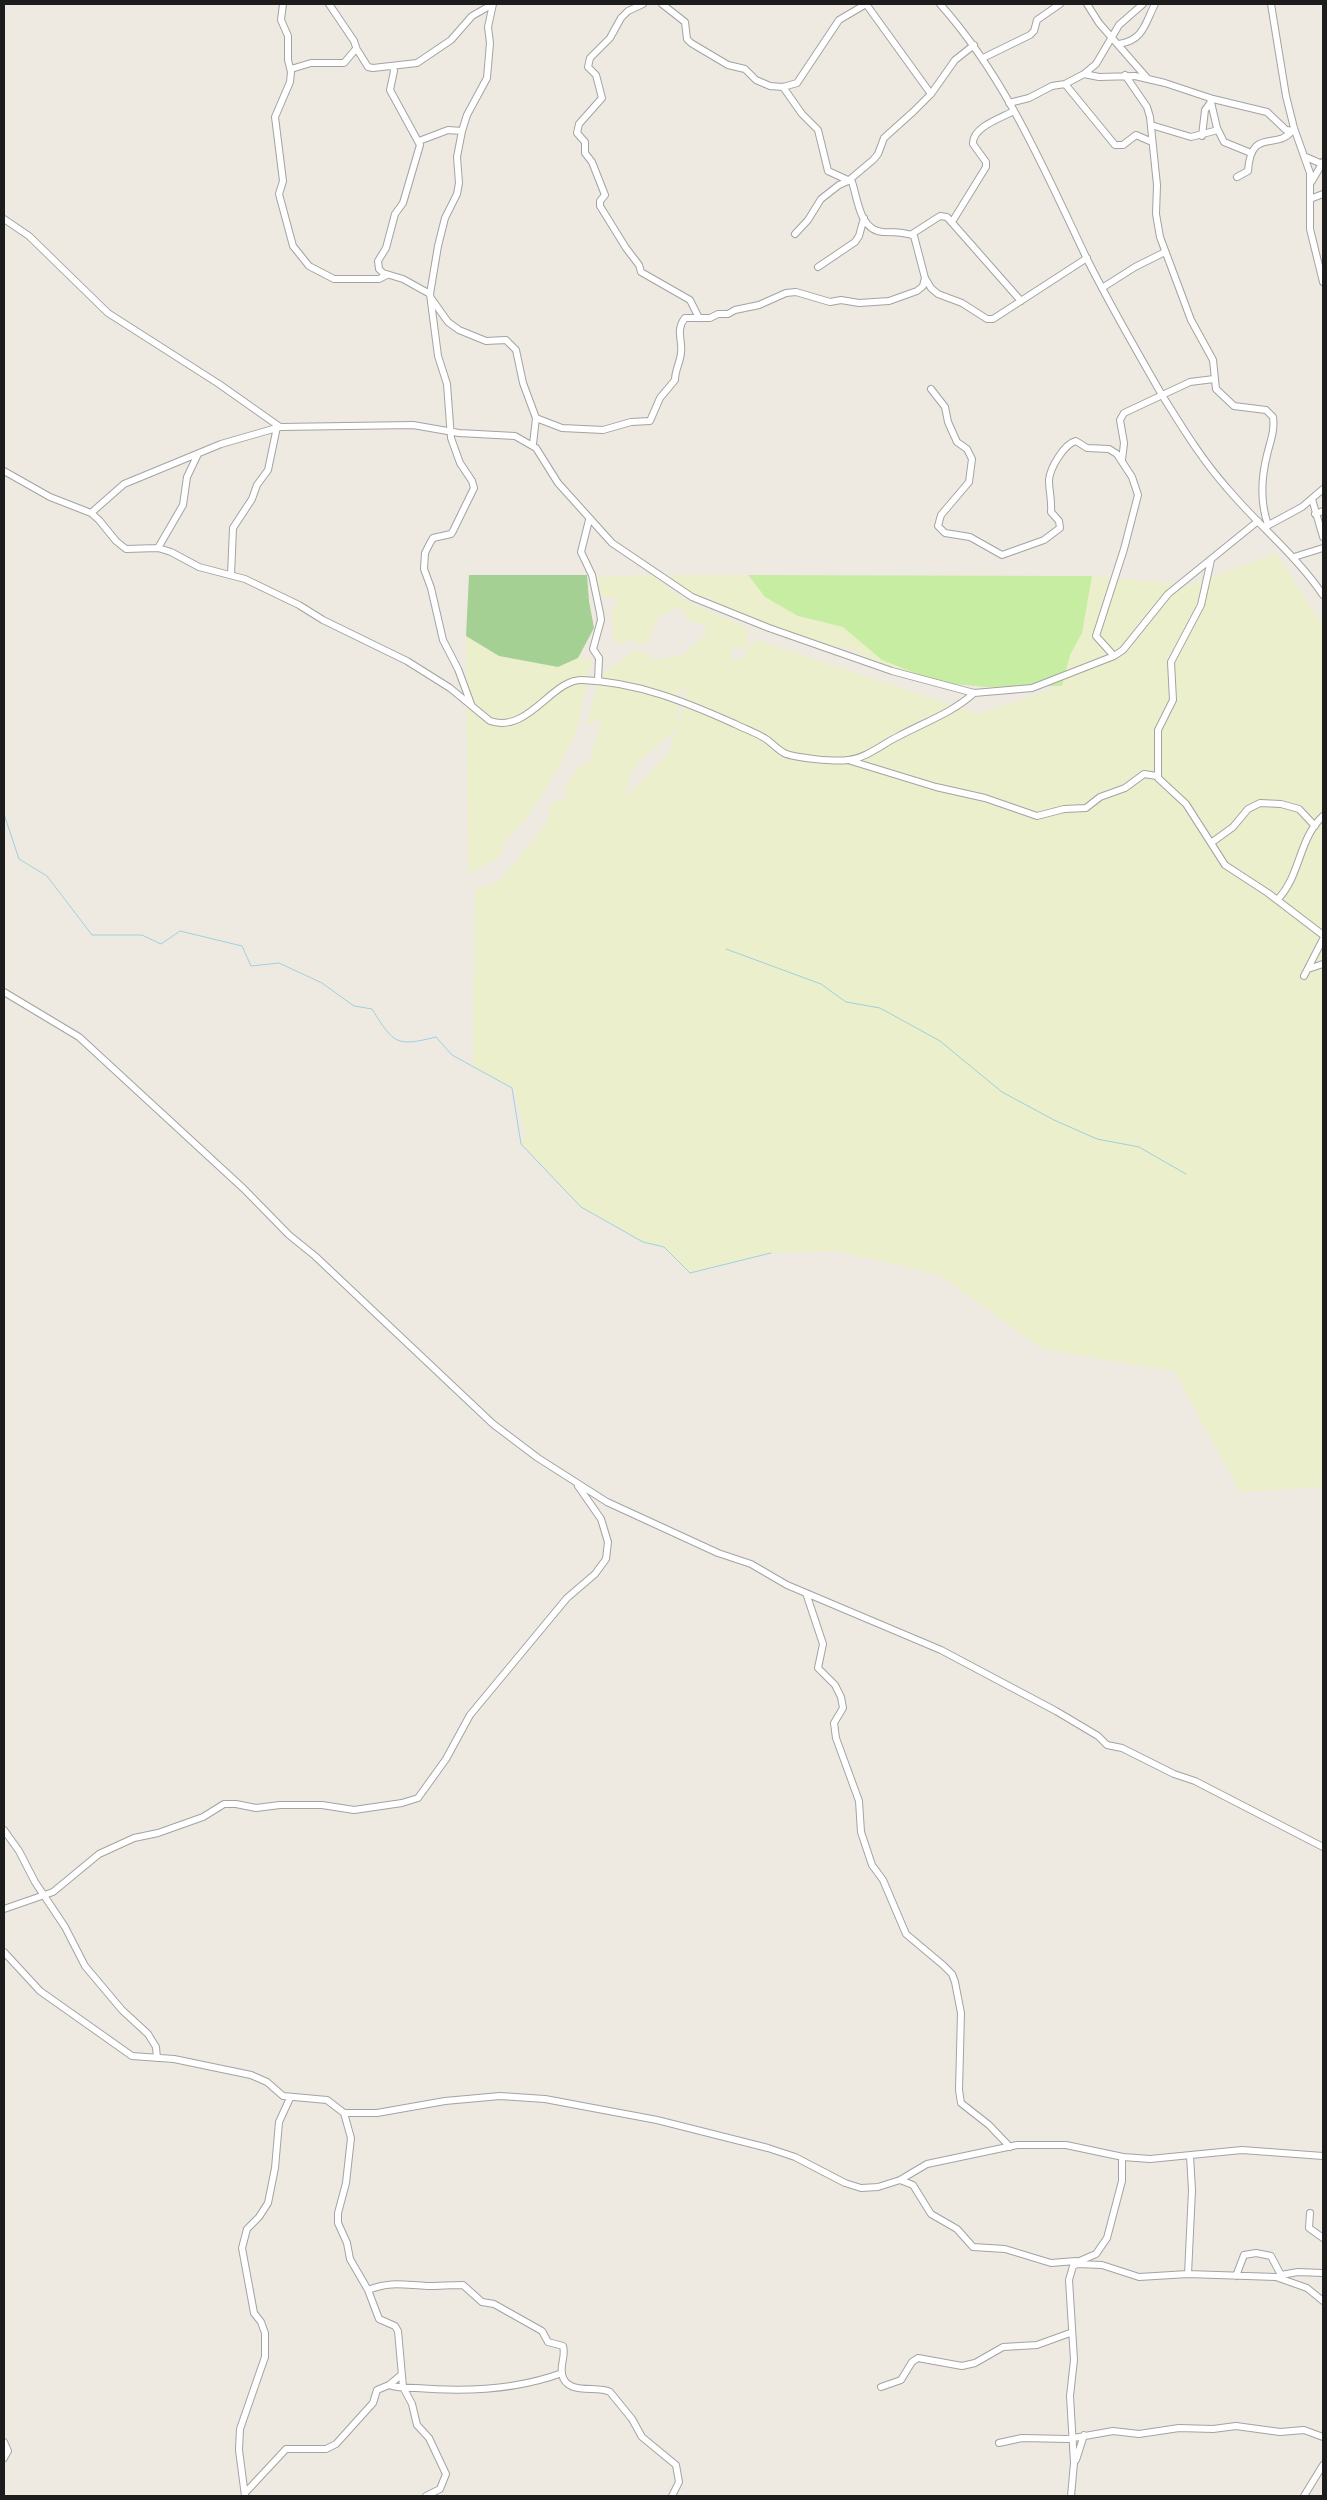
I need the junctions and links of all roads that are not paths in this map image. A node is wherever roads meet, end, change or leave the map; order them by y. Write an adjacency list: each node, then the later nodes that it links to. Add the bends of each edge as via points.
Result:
1 (283, 4): 22 (street, via 281,20 288,36)
2 (329, 4): 19 (street)
3 (493, 4): 21 (street, via 472,16 454,37 428,56 412,64); 36 (street, via 488,27 487,78)
4 (643, 4): 13 (street)
5 (662, 4): 28 (street, via 685,22 687,39 691,43 728,65 745,69 756,80)
6 (866, 4): 26 (street, via 839,20); 29 (street)
7 (940, 4): 18 (street)
8 (1060, 4): 20 (street, via 1037,20 1030,35)
9 (1087, 4): 16 (street)
10 (1143, 4): 14 (street); 15 (street)
11 (1155, 4): 15 (street)
12 (1272, 4): 37 (street)
13 (628, 7): 63 (street, via 610,38 590,58 588,67 596,75 602,98 579,124 577,133 603,185 605,195 600,206 643,274 690,300)
14 (1134, 7): 16 (street)
15 (1149, 16): 17 (street, via 1140,35)
16 (1112, 35): 17 (street); 23 (street, via 1096,64)
17 (1119, 44): 25 (street)
18 (974, 45): 20 (street); 29 (street, via 955,60)
19 (357, 50): 21 (street, via 368,67); 22 (street, via 344,63 311,63)
20 (983, 58): 32 (street)
21 (393, 66): 39 (street, via 390,90)
22 (291, 69): 57 (street, via 290,82 275,117 283,176 279,194 293,246 308,266 334,280 379,279)
23 (1084, 74): 24 (street, via 1099,77); 27 (street)
24 (1125, 75): 25 (street); 34 (street, via 1147,108)
25 (1148, 78): 31 (street)
26 (797, 83): 28 (street); 30 (street)
27 (1065, 84): 32 (street); 40 (street, via 1115,145 1123,145 1136,135)
28 (783, 87): 30 (street)
29 (931, 94): 45 (street, via 884,138 876,156)
30 (791, 99): 45 (street, via 818,130 828,171)
31 (1211, 100): 35 (street); 37 (street, via 1267,112 1277,124); 38 (street, via 1205,110)
32 (1009, 103): 33 (street)
33 (1014, 111): 51 (street, via 987,125 973,139 986,167); 55 (street)
34 (1151, 125): 38 (street, via 1183,136); 40 (street)
35 (1218, 130): 38 (street); 41 (street, via 1229,146)
36 (462, 131): 39 (street, via 448,130); 61 (street, via 457,157 457,194 445,218)
37 (1293, 132): 41 (street, via 1283,139 1263,141); 42 (street)
38 (1202, 136)
39 (419, 141): 57 (street, via 402,203 393,220 386,248 379,258 380,269)
40 (1152, 142): 54 (street, via 1157,185 1156,214)
41 (1251, 153): 44 (street, via 1248,171)
42 (1306, 157): 43 (street); 46 (street)
43 (1322, 163): 46 (street)
44 (1237, 177)
45 (850, 179): 49 (street); 52 (street, via 821,199)
46 (1311, 183): 48 (street)
47 (1323, 194): 48 (street)
48 (1310, 199): 59 (street, via 1310,228)
49 (864, 218): 53 (street, via 875,231); 56 (street, via 855,242)
50 (4, 219): 68 (street, via 29,236 108,312)
51 (952, 222): 53 (street, via 940,216); 62 (street)
52 (795, 234)
53 (912, 234): 58 (street, via 916,238)
54 (1165, 252): 60 (street); 64 (street, via 1191,320 1213,360)
55 (1087, 258): 60 (street); 62 (street)
56 (818, 267)
57 (387, 275): 61 (street, via 403,279)
58 (925, 278): 62 (street, via 938,294 962,303 990,320); 63 (street, via 917,291 889,301 830,302 796,292 728,314)
59 (1323, 282)
60 (1102, 288): 66 (street)
61 (430, 295): 67 (street, via 452,326 486,341 506,340 516,350 523,383); 69 (street, via 438,356 447,384)
62 (1021, 301)
63 (699, 318): 67 (street, via 689,317 682,321 681,353 675,380 660,398 650,421 631,422 603,430 562,428)
64 (1214, 379): 66 (street, via 1190,382); 81 (street, via 1216,389 1229,403 1266,410 1273,417 1262,495)
65 (930, 388): 72 (street, via 945,407 957,442 967,449 972,460 969,482 941,515 938,526 945,533 970,537 1002,555 1044,540 1060,528 1060,521 1051,512 1053,503 1049,480 1069,444 1078,442 1087,448 1109,449)
66 (1162, 395): 72 (street, via 1121,416); 80 (street, via 1208,466)
67 (536, 418): 70 (street)
68 (278, 427): 69 (street, via 413,425); 71 (street); 87 (street, via 268,470 233,528)
69 (451, 432): 70 (street, via 515,436); 92 (street, via 455,452 472,480 474,492 451,534 438,536 430,543 424,569 443,640)
70 (532, 444): 79 (street, via 558,483)
71 (198, 453): 77 (street, via 124,484); 83 (street, via 187,477 183,505)
72 (1121, 455): 89 (street, via 1136,486 1137,501 1096,633)
73 (4, 472): 77 (street)
74 (1323, 489): 75 (street)
75 (1312, 499): 78 (street); 81 (street)
76 (1323, 511): 78 (street)
77 (90, 513): 83 (street, via 126,549)
78 (1315, 514): 82 (street)
79 (590, 520): 90 (street, via 581,552 592,575 601,620 592,649 600,658); 91 (street, via 612,543 674,586 709,605 892,671)
80 (1258, 521): 81 (street); 86 (street)
81 (1266, 526): 85 (street)
82 (1323, 537)
83 (158, 548): 87 (street, via 199,567)
84 (1323, 548): 85 (street)
85 (1294, 556): 88 (street)
86 (1211, 560): 89 (street, via 1168,594 1123,650); 94 (street, via 1201,605 1171,662 1173,700 1158,730)
87 (230, 575): 92 (street, via 299,605 406,661)
88 (1323, 595)
89 (1114, 656): 91 (street, via 1032,688)
90 (598, 681): 92 (street, via 570,681 540,706 511,722 498,724 490,721); 93 (street, via 640,688 679,700 764,738 790,755)
91 (974, 693): 93 (street, via 948,712 866,755)
92 (472, 706)
93 (850, 760): 94 (street, via 1037,816 1064,809 1086,808 1144,774)
94 (1157, 776): 97 (street, via 1186,804)
95 (1323, 816): 96 (street)
96 (1315, 826): 97 (street, via 1299,809 1260,803 1248,809 1233,827); 98 (street, via 1306,836 1290,883)
97 (1211, 843): 98 (street, via 1220,860 1232,872)
98 (1277, 900): 99 (street)
99 (1323, 935)
100 (1323, 939): 102 (street)
101 (1323, 964): 102 (street)
102 (1308, 969): 103 (street)
103 (1304, 976)
104 (4, 992): 105 (street, via 79,1037 484,1416)
105 (575, 1482): 106 (street, via 627,1512 718,1553 751,1564 770,1577); 109 (street, via 601,1519 608,1542 606,1559 595,1574 567,1598 470,1715 418,1798 354,1810 322,1805 253,1808 224,1804 202,1817 134,1838 99,1854 57,1890)
106 (806, 1592): 108 (street, via 960,1660 1056,1711 1107,1745 1122,1748 1195,1781); 115 (street, via 823,1644 818,1668 835,1685 841,1697 843,1708 834,1723 836,1738 859,1801 861,1832 870,1860 883,1880 906,1934 943,1965 956,1982 961,2014 961,2103)
107 (4, 1830): 109 (street)
108 (1323, 1847)
109 (43, 1895): 110 (street); 112 (street, via 65,1927 85,1966 122,2010 153,2040)
110 (4, 1908)
111 (4, 1952): 112 (street, via 40,1990 124,2052 132,2056)
112 (157, 2058): 113 (street, via 199,2063 251,2075)
113 (290, 2098): 114 (street, via 327,2100); 143 (street, via 279,2122 268,2203 247,2229 242,2248 254,2313 263,2326 267,2347 240,2429 238,2450)
114 (344, 2113): 119 (street, via 377,2113 451,2101 526,2096 657,2120 768,2148 801,2160 855,2187 878,2187); 127 (street, via 351,2138 338,2223 350,2259)
115 (1010, 2147): 118 (street, via 1066,2145); 119 (street, via 927,2164)
116 (1190, 2156): 117 (street, via 1220,2150 1242,2150); 118 (street, via 1157,2159); 124 (street, via 1192,2190)
117 (1323, 2156)
118 (1122, 2157): 122 (street, via 1122,2181 1108,2238 1096,2254)
119 (900, 2180): 122 (street, via 913,2184 930,2214 957,2228 973,2247 1005,2249 1051,2263)
120 (1310, 2213): 121 (street, via 1309,2228)
121 (1323, 2238)
122 (1075, 2263): 124 (street, via 1106,2265 1139,2277); 129 (street, via 1069,2280)
123 (1323, 2273): 126 (street, via 1298,2272)
124 (1188, 2274): 125 (street)
125 (1236, 2276): 126 (street); 126 (street, via 1244,2255 1250,2253 1270,2255)
126 (1282, 2277): 128 (street, via 1305,2287)
127 (368, 2290): 130 (street, via 403,2282 427,2286 463,2285 477,2299 494,2304 542,2331 550,2343 562,2345 565,2353); 131 (street, via 382,2322 395,2326 398,2331)
128 (1323, 2301)
129 (1070, 2333): 133 (street, via 1037,2345 1003,2347 975,2363 962,2366 918,2358 901,2380); 137 (street, via 1074,2360 1070,2396)
130 (562, 2373): 134 (street, via 495,2388 442,2392); 145 (street, via 571,2386 608,2391 642,2436 673,2462 678,2482)
131 (401, 2375): 132 (street); 134 (street)
132 (388, 2385): 134 (street); 143 (street, via 377,2390 373,2403 336,2444 326,2449 286,2449)
133 (881, 2387)
134 (403, 2388): 144 (street, via 412,2404 417,2425 429,2438 446,2474 440,2489)
135 (1084, 2435): 136 (street, via 1236,2426 1280,2432 1304,2430); 137 (street); 141 (street)
136 (1323, 2437)
137 (1073, 2438): 139 (street, via 1022,2438); 141 (street)
138 (4, 2442): 140 (street, via 8,2451)
139 (999, 2443)
140 (4, 2458)
141 (1074, 2463): 146 (street)
142 (1323, 2465): 147 (street)
143 (245, 2495)
144 (426, 2496)
145 (672, 2496)
146 (1071, 2496)
147 (1304, 2496)

